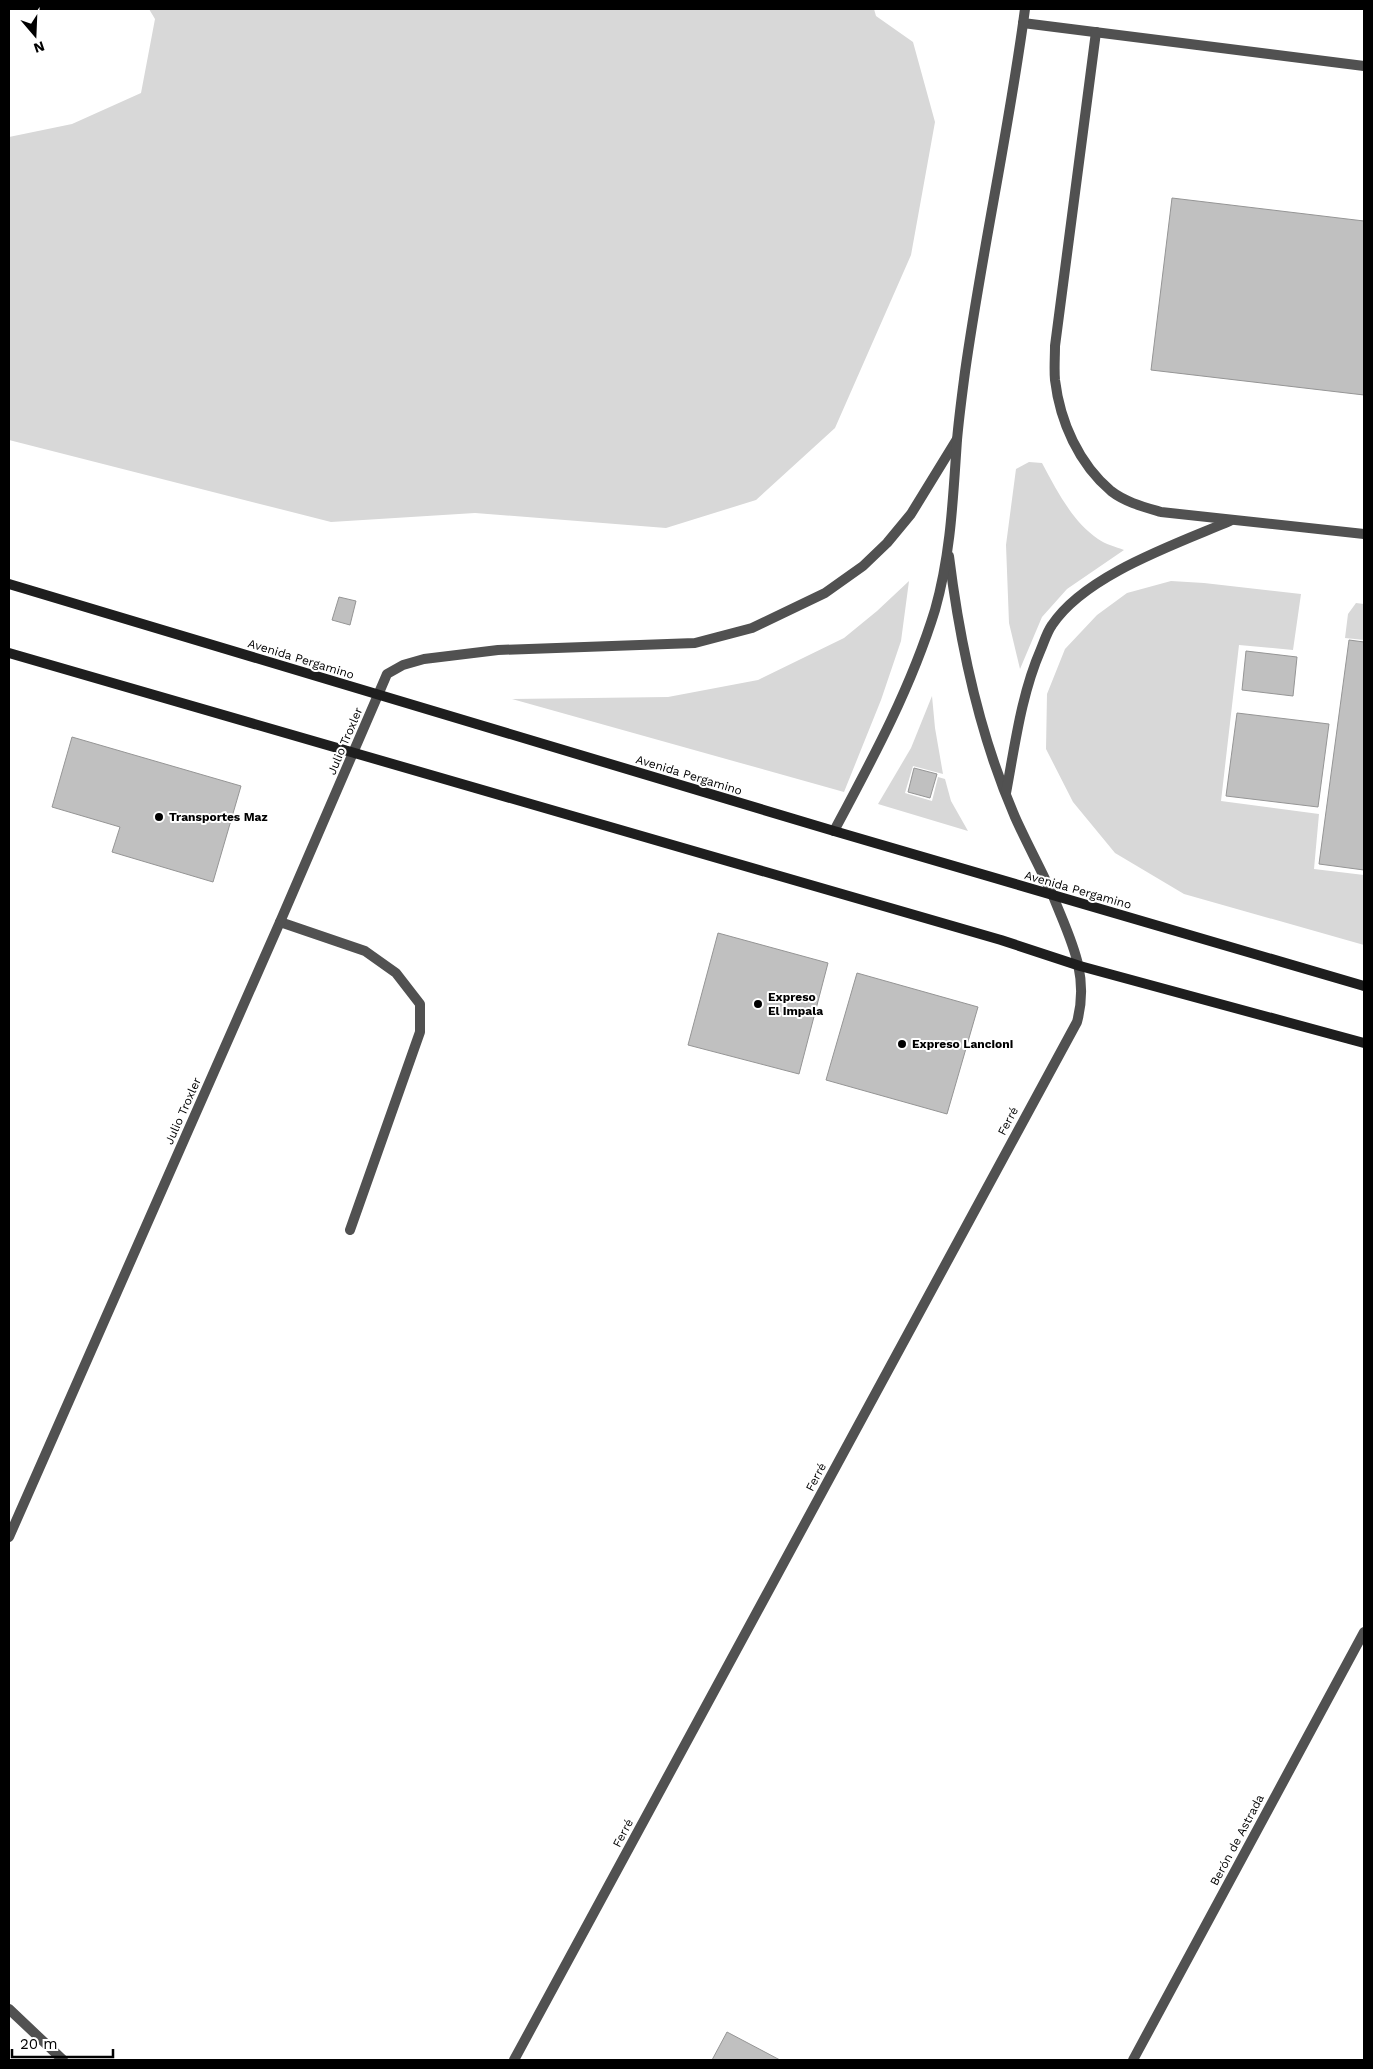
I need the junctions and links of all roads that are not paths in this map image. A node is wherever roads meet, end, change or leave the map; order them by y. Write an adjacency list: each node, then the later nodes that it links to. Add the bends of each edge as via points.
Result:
1 (1025, 9): 2 (street)
2 (1023, 23): 3 (street); 5 (street)
3 (1096, 32): 4 (street); 6 (street, via 1055,346 1059,405 1073,442 1087,465 1112,491 1136,505 1160,512)
4 (1364, 66)
5 (957, 438): 8 (street); 11 (street, Julio Troxler, via 911,514 875,555 825,593 752,628 695,643 498,650 424,659 387,674)
6 (1232, 520): 7 (street); 13 (street, via 1168,547 1100,582 1062,612 1051,627 1034,664)
7 (1364, 534)
8 (948, 547): 13 (street, Ferré, via 968,672); 14 (street, via 935,608 915,665 892,721)
9 (9, 584): 11 (main road, Avenida Pergamino)
10 (9, 653): 12 (main road)
11 (378, 695): 12 (street, Julio Troxler); 14 (main road, Avenida Pergamino)
12 (354, 752): 16 (street, Julio Troxler); 17 (main road, via 1001,940)
13 (1006, 793): 15 (street, Ferré)
14 (834, 831): 15 (main road, Avenida Pergamino)
15 (1053, 896): 17 (street, Ferré); 18 (main road, Avenida Pergamino)
16 (280, 922): 20 (street, via 365,952 396,973 420,1004 420,1032); 21 (street, Julio Troxler)
17 (1080, 966): 19 (main road); 25 (street, Ferré, via 1082,988 1076,1022)
18 (1364, 986)
19 (1364, 1043)
20 (350, 1230)
21 (9, 1537)
22 (1364, 1632): 26 (street, Berón de Astrada)
23 (9, 2010): 24 (street)
24 (63, 2060)
25 (514, 2060)
26 (1133, 2060)

